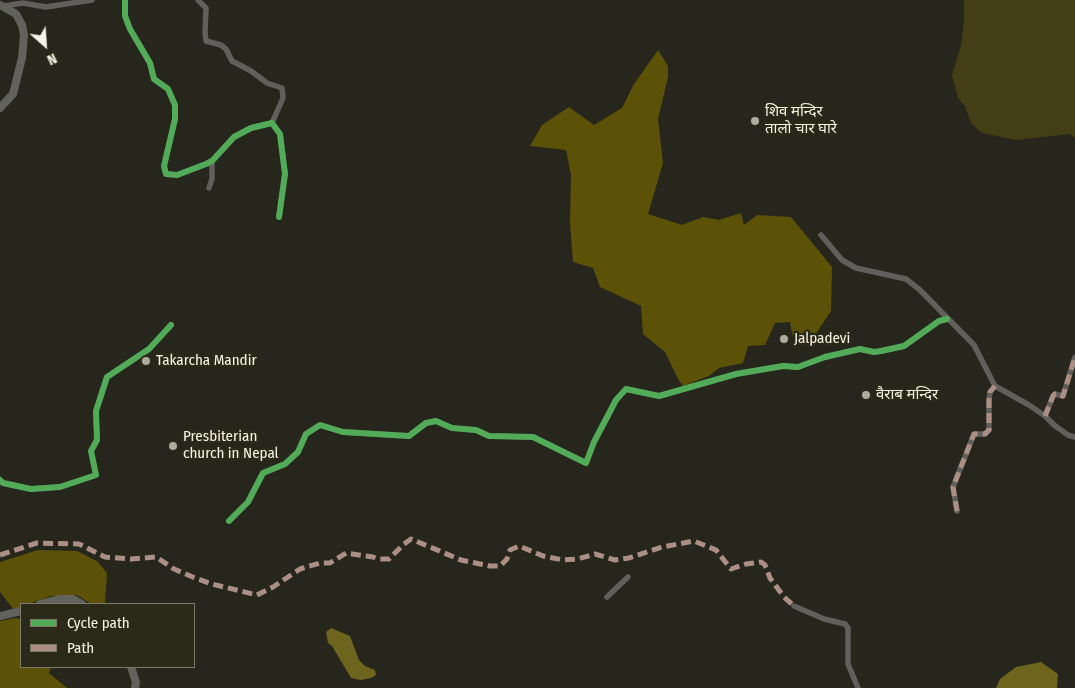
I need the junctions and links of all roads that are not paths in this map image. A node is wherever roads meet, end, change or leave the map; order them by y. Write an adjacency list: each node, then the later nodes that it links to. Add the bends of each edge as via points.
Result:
1 (92, 0): 4 (street, via 46,7 23,3)
2 (125, 0): 7 (street, via 125,16 130,29 150,63 154,79 168,90 175,105 164,166 166,174 177,175)
3 (198, 0): 6 (street, via 206,8 206,41 221,45 232,61 267,83 282,88 283,98)
4 (2, 6): 5 (main road, via 16,14 24,35 13,94)
5 (0, 108)
6 (272, 123): 7 (street, via 251,128 234,137); 9 (street, via 280,134 283,153 284,186)
7 (212, 161): 8 (street)
8 (210, 188)
9 (279, 217)
10 (821, 235): 11 (street, via 842,260 856,268 906,279)
11 (947, 320): 14 (street, via 974,346); 19 (street, via 939,321 904,346 881,351 860,349 798,367 783,366 736,374 659,396 626,389 616,400 586,463 533,437 489,436 436,421 426,423 409,436 343,432 320,425 306,434 298,452 285,464 263,472 248,502)
12 (171, 325): 17 (street, via 149,349 107,377 96,411 97,440 92,451 96,475 60,488 31,489)
13 (1075, 357): 15 (street, via 1063,396 1053,396)
14 (995, 386): 15 (street); 18 (street, via 990,392 988,432 974,434 953,487)
15 (1045, 416): 16 (street, via 1054,426)
16 (1075, 437)
17 (0, 480)
18 (957, 511)
19 (229, 521)
20 (628, 577): 21 (street)
21 (606, 597)
22 (44, 603): 23 (main road, via 66,598)
23 (80, 603)
24 (794, 606): 29 (street, via 845,624 848,628 848,664)
25 (20, 611): 26 (main road)
26 (0, 616)
27 (131, 668): 28 (main road)
28 (135, 688)
29 (858, 688)

